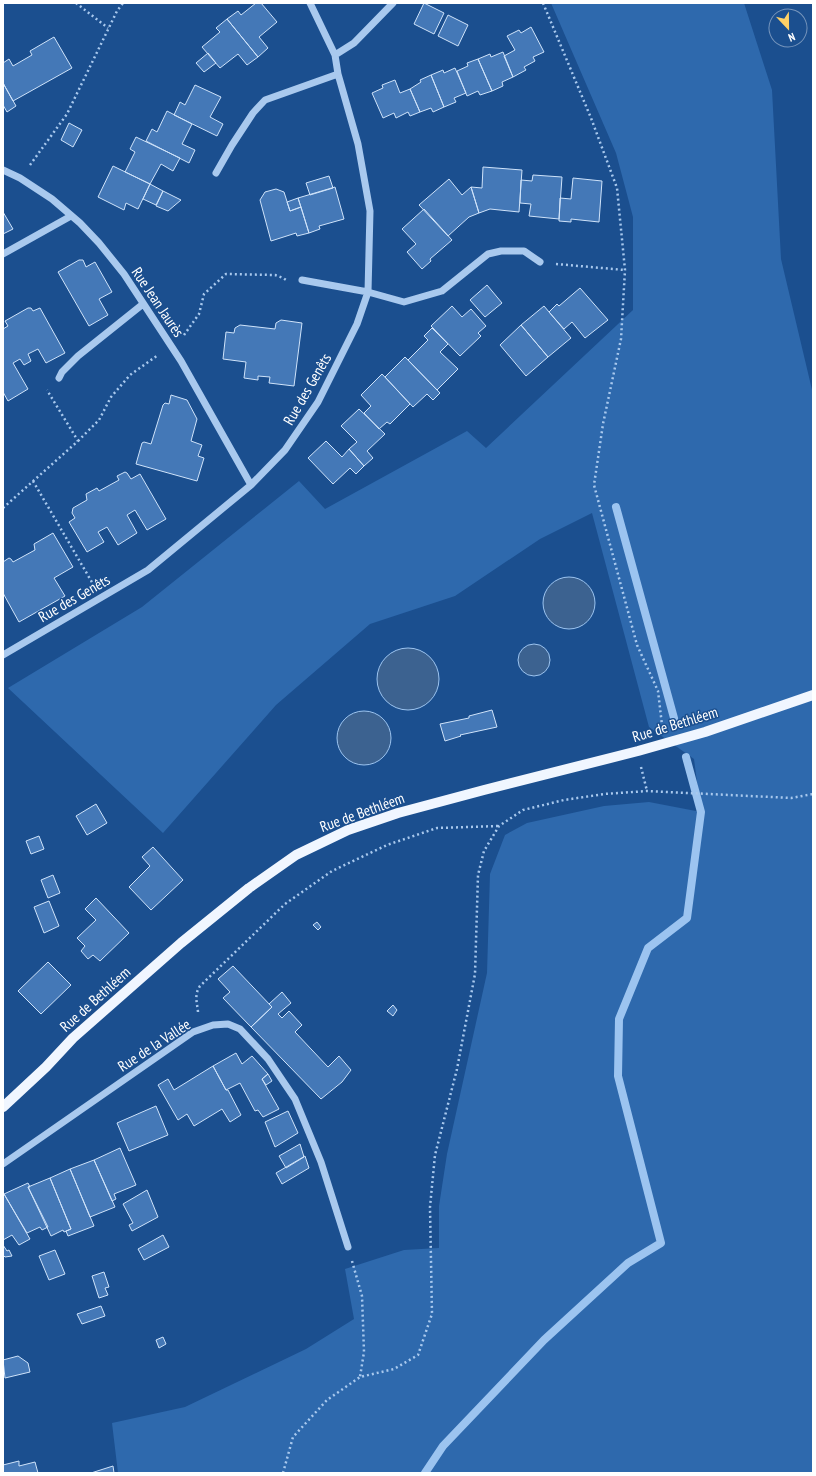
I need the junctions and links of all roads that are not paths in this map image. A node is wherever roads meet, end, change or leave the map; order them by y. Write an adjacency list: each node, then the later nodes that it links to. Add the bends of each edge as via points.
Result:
1 (310, 3): 3 (street, Rue des Genêts)
2 (393, 3): 3 (street, via 354,43)
3 (335, 54): 4 (street, Rue des Genêts)
4 (338, 74): 6 (street, via 265,100 253,113); 11 (street, Rue des Genêts, via 358,144 370,211)
5 (3, 170): 7 (street, Rue Jean Jaurès, via 52,199)
6 (216, 173)
7 (71, 216): 8 (street); 12 (street, Rue Jean Jaurès, via 99,243 124,274)
8 (3, 254)
9 (540, 262): 11 (street, via 524,251 501,251 488,254 442,292 424,298 404,302)
10 (302, 280): 11 (street)
11 (368, 292): 14 (street, Rue des Genêts, via 357,324 318,402 285,450)
12 (143, 304): 13 (street, via 78,356); 14 (street, Rue Jean Jaurès, via 181,361)
13 (59, 378)
14 (251, 485): 15 (street, Rue des Genêts, via 148,570)
15 (3, 655)
16 (813, 695): 17 (main road, Rue de Bethléem, via 705,732 398,813 348,830 296,855 248,888 181,943 73,1038)
17 (3, 1107)
18 (3, 1164): 19 (street, Rue de la Vallée, via 193,1032 213,1025 228,1024 240,1029 268,1059 295,1099 321,1162)
19 (348, 1247)

